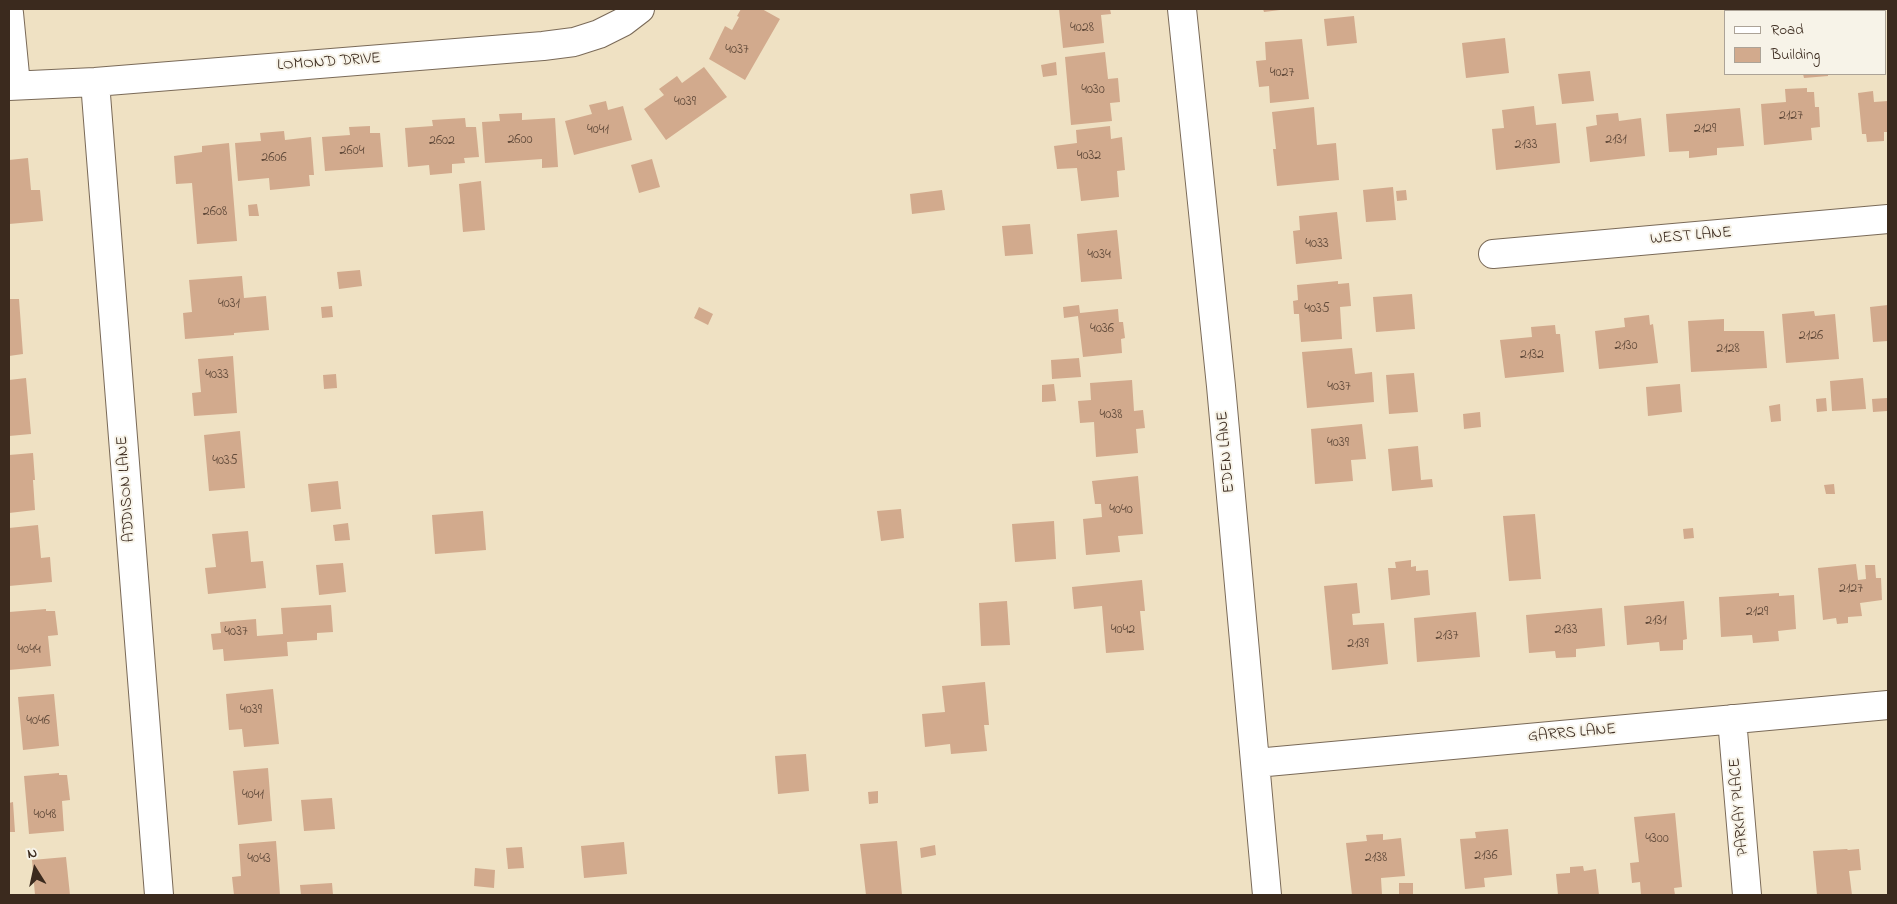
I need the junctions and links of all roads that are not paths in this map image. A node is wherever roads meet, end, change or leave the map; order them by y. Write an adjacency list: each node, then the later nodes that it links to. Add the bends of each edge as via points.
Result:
1 (640, 9): 4 (street, LOMOND DRIVE, via 599,34 566,43)
2 (1182, 9): 10 (street, EDEN LANE)
3 (9, 13): 5 (street)
4 (95, 82): 5 (street, LOMOND DRIVE); 11 (street, ADDISON LANE)
5 (12, 86)
6 (1888, 219): 7 (street, WEST LANE)
7 (1493, 254)
8 (1888, 705): 9 (street, GARRS LANE)
9 (1732, 719): 10 (street, GARRS LANE); 13 (street, PARKAY PLACE)
10 (1256, 763): 12 (street, EDEN LANE)
11 (159, 895)
12 (1267, 895)
13 (1747, 895)

